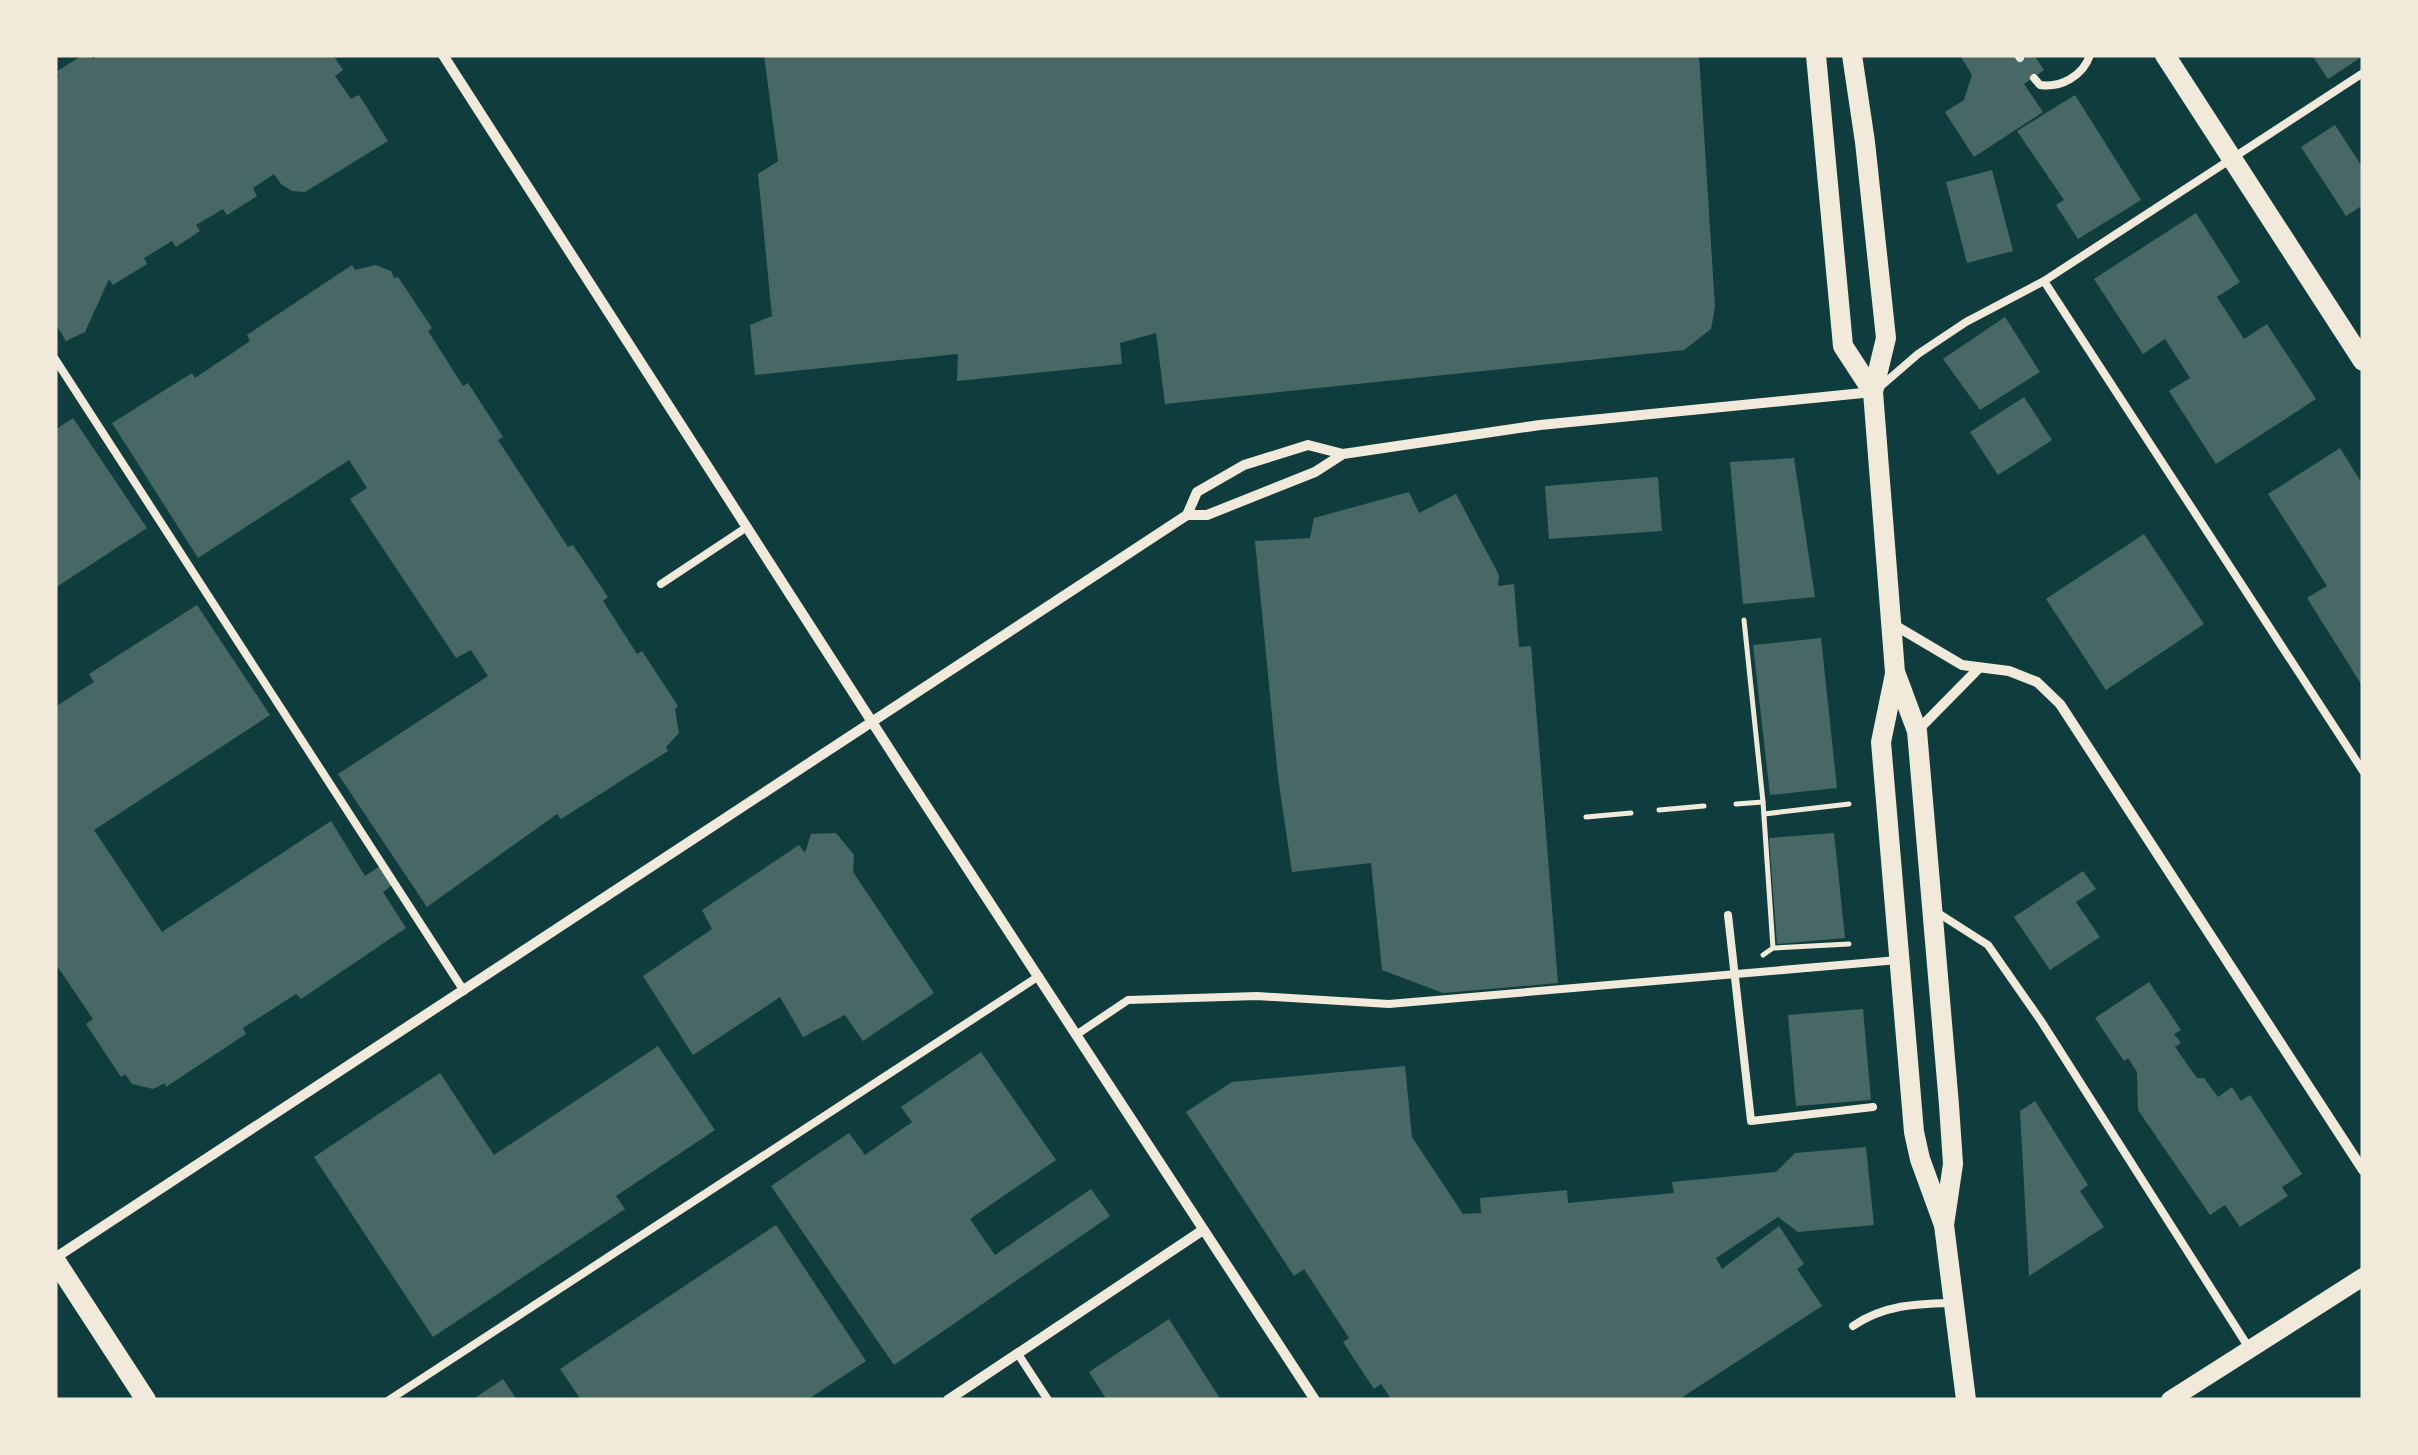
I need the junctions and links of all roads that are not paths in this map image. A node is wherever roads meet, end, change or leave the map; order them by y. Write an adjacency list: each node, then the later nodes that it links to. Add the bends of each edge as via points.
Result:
1 (443, 55): 15 (street)
2 (1816, 55): 12 (main road, via 1844,346)
3 (1852, 55): 12 (main road, via 1886,338)
4 (2090, 55): 7 (lane, via 2078,74 2054,87)
5 (2165, 55): 8 (main road)
6 (2363, 73): 8 (lane)
7 (2034, 78)
8 (2232, 157): 9 (lane); 11 (main road)
9 (2044, 281): 12 (lane, via 1966,322); 22 (lane)
10 (55, 359): 28 (lane)
11 (2363, 361)
12 (1873, 392): 13 (street, via 1540,425); 17 (main road)
13 (1343, 454): 14 (street, via 1207,515); 14 (street, via 1308,445 1244,465 1196,492)
14 (1188, 515): 20 (street)
15 (747, 528): 16 (lane); 20 (street)
16 (661, 584)
17 (1891, 622): 18 (street, via 1948,659); 19 (main road)
18 (1978, 669): 21 (street); 31 (street, via 2037,682 2060,704)
19 (1895, 672): 21 (main road); 25 (main road, via 1881,742)
20 (872, 720): 27 (street); 28 (street)
21 (1917, 731): 23 (main road)
22 (2363, 771)
23 (1930, 908): 32 (main road, via 1953,1164); 38 (lane, via 1988,945)
24 (1728, 915): 26 (lane)
25 (1898, 960): 26 (lane); 32 (main road, via 1914,1132)
26 (1735, 974): 29 (lane, via 1390,1004 1257,996 1128,1000); 30 (lane, via 1751,1121)
27 (1039, 976): 29 (street); 41 (lane)
28 (464, 991): 34 (street)
29 (1076, 1035): 33 (street)
30 (1873, 1106)
31 (2363, 1170)
32 (1944, 1225): 36 (main road)
33 (1203, 1230): 39 (street); 44 (street)
34 (55, 1259): 40 (main road)
35 (2363, 1277): 38 (street)
36 (1955, 1302): 37 (lane, via 1908,1304); 45 (main road)
37 (1853, 1326)
38 (2249, 1348): 46 (street)
39 (1018, 1354): 42 (street); 43 (lane)
40 (146, 1400)
41 (389, 1400)
42 (948, 1400)
43 (1048, 1400)
44 (1315, 1400)
45 (1966, 1400)
46 (2170, 1400)

